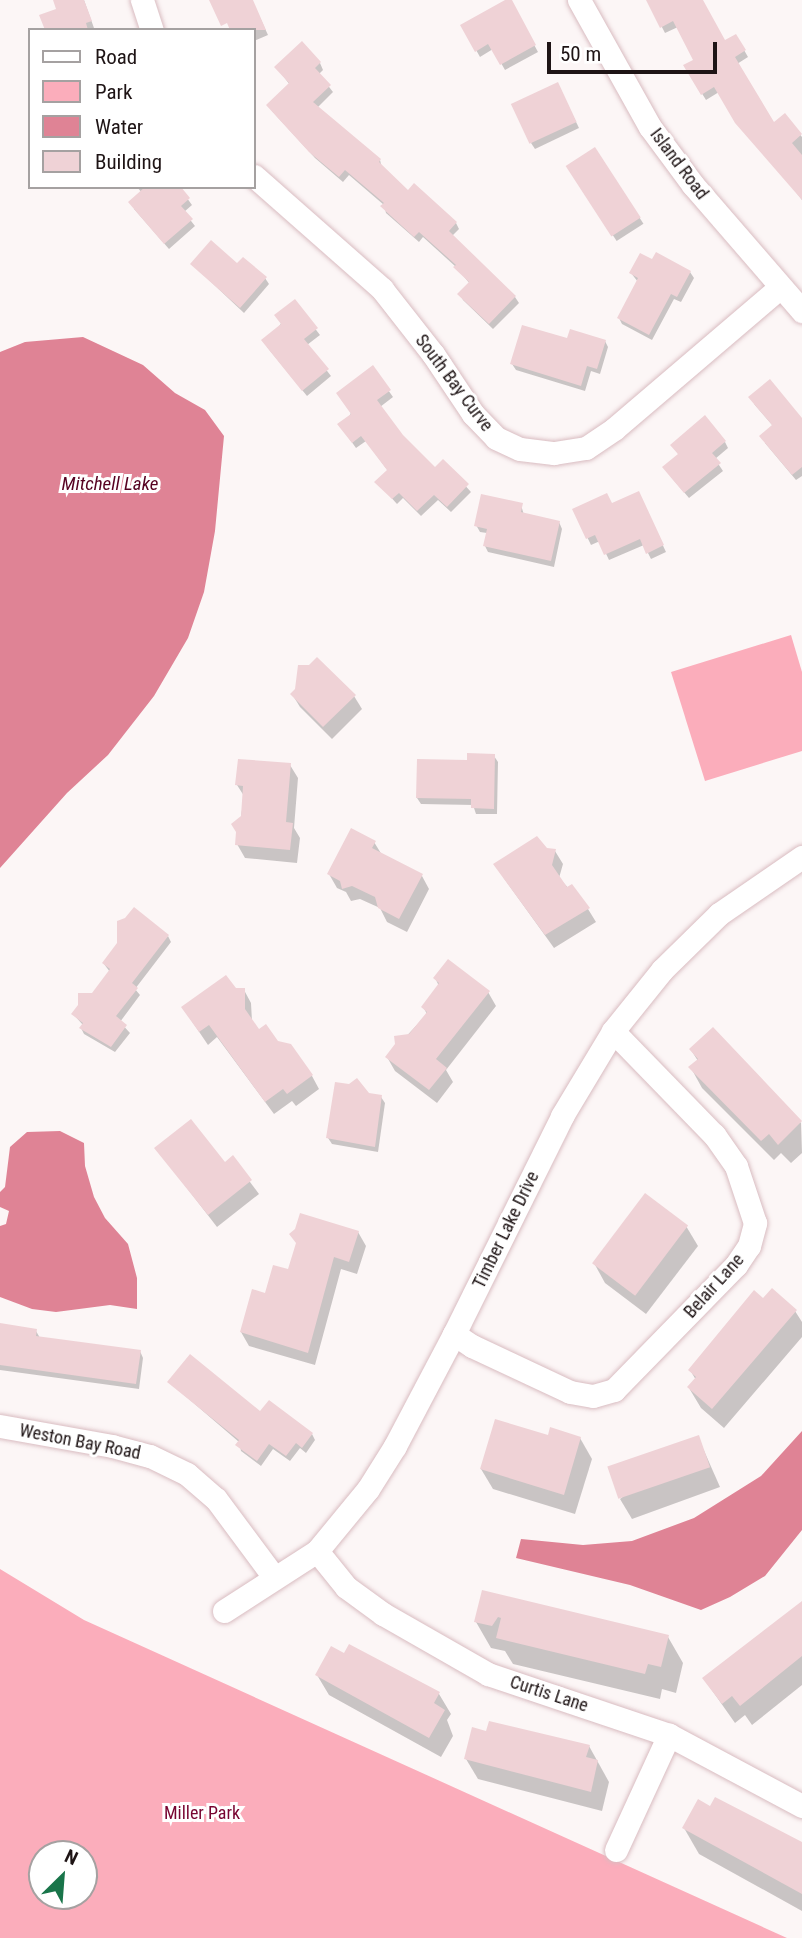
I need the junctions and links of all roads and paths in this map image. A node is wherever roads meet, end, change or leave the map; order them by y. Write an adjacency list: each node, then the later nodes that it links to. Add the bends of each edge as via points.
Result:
1 (142, 0): 3 (street)
2 (579, 0): 5 (street, Island Road, via 650,127)
3 (151, 28)
4 (256, 178): 5 (street, South Bay Curve, via 382,289 473,414 496,438 520,449 554,453 586,448)
5 (780, 287): 6 (street, Island Road)
6 (802, 311)
7 (802, 856): 8 (street, Timber Lake Drive, via 719,914 662,970)
8 (613, 1031): 9 (street, Timber Lake Drive, via 562,1116); 9 (street, Belair Lane, via 714,1136 736,1166 755,1223 749,1246 736,1265 614,1390 593,1396 570,1392)
9 (454, 1334): 11 (street, Timber Lake Drive, via 368,1489)
10 (0, 1426): 12 (street, Weston Bay Road, via 112,1446 150,1456 187,1474 216,1499)
11 (317, 1551): 12 (street, Timber Lake Drive); 14 (street, Curtis Lane, via 355,1594 488,1674)
12 (274, 1577): 13 (street, Timber Lake Drive)
13 (223, 1611)
14 (669, 1735): 15 (street, Curtis Lane); 16 (street)
15 (802, 1806)
16 (616, 1850)

